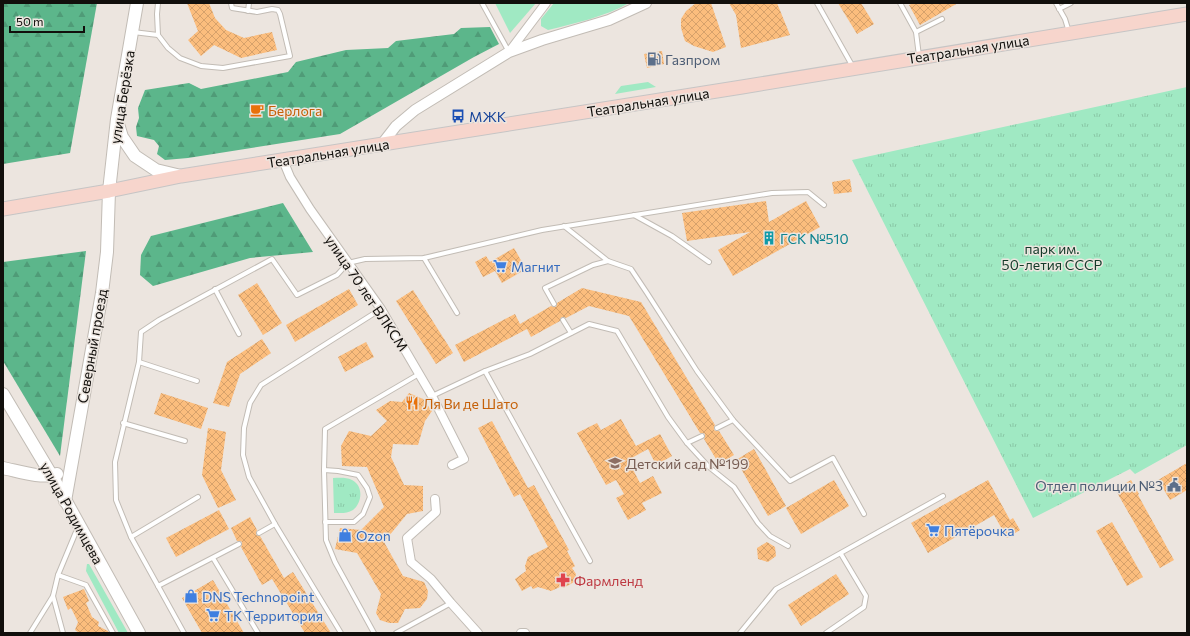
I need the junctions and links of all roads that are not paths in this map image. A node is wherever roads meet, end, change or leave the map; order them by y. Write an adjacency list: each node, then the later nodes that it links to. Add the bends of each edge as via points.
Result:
1 (137, 3): 16 (main road, улица Берёзка)
2 (158, 3): 19 (lane)
3 (231, 3): 13 (lane, via 232,8)
4 (249, 3): 13 (lane)
5 (482, 3): 20 (lane)
6 (546, 3): 20 (street)
7 (646, 3): 20 (street, via 609,20)
8 (817, 3): 22 (lane)
9 (900, 3): 17 (lane)
10 (1056, 3): 12 (lane)
11 (1071, 3): 12 (lane)
12 (1059, 9): 18 (lane, via 1065,18)
13 (248, 11): 19 (lane, via 278,10 290,56 223,68 201,66 180,58)
14 (1187, 14): 18 (main road, Театральная улица)
15 (942, 19): 17 (lane)
16 (132, 31): 19 (lane); 23 (main road, улица Берёзка)
17 (916, 32): 21 (lane)
18 (1069, 33): 21 (main road, Театральная улица)
19 (158, 36)
20 (509, 52): 24 (street, via 415,110 396,126)
21 (919, 58): 22 (main road, Театральная улица)
22 (854, 68): 24 (main road, Театральная улица)
23 (117, 119): 26 (main road, via 122,137 135,156 156,170); 27 (main road, улица Берёзка)
24 (382, 144): 25 (main road, Театральная улица)
25 (283, 160): 26 (main road, Театральная улица); 35 (street, улица 70 лет ВЛКСМ, via 290,177 310,209)
26 (181, 176): 27 (main road, Театральная улица)
27 (109, 190): 29 (main road, Театральная улица); 57 (main road, Северный проезд, via 107,252 102,293)
28 (824, 205): 30 (lane, via 808,192 772,193)
29 (3, 208)
30 (633, 215): 31 (lane); 34 (lane, via 672,236)
31 (564, 226): 32 (lane); 33 (lane)
32 (424, 258): 35 (lane, via 365,259); 39 (lane)
33 (608, 261): 37 (lane, via 545,288); 49 (lane, via 631,269 697,371)
34 (709, 262)
35 (348, 263): 36 (lane, via 337,275 297,295 272,259); 38 (street, улица 70 лет ВЛКСМ)
36 (215, 289): 42 (lane); 43 (lane, via 141,332)
37 (554, 304)
38 (381, 309): 45 (street, улица 70 лет ВЛКСМ); 66 (lane, via 261,385 250,403 244,428 243,455 249,477)
39 (457, 313)
40 (563, 320): 41 (lane)
41 (571, 333): 44 (lane, via 530,354); 54 (lane, via 589,324 617,331 668,417)
42 (239, 334)
43 (139, 362): 46 (lane); 50 (lane)
44 (485, 371): 48 (lane); 74 (lane)
45 (419, 374): 48 (street, улица 70 лет ВЛКСМ); 58 (lane, via 325,429)
46 (197, 381)
47 (3, 394): 59 (main road, улица Родимцева)
48 (432, 396): 55 (street, улица 70 лет ВЛКСМ, via 464,459)
49 (733, 420): 51 (lane); 64 (lane, via 790,481 832,458)
50 (123, 423): 53 (lane); 69 (lane, via 114,462 116,500)
51 (717, 428)
52 (702, 436): 54 (lane)
53 (185, 442)
54 (687, 443): 71 (lane, via 734,487 762,528 770,536)
55 (452, 465)
56 (3, 468): 59 (main road)
57 (70, 470): 59 (main road); 63 (main road, Северный проезд)
58 (324, 470): 65 (lane); 65 (lane, via 358,475 370,498 363,514 354,522)
59 (52, 476): 63 (main road, улица Родимцева)
60 (198, 496): 69 (lane)
61 (943, 496): 72 (lane)
62 (435, 499): 78 (street, via 436,512 407,538 412,562 431,579)
63 (65, 501): 67 (main road, улица Родимцева)
64 (864, 514)
65 (325, 522): 86 (lane, via 326,540 335,562)
66 (275, 524): 68 (lane); 85 (lane)
67 (79, 525): 75 (lane); 82 (main road, улица Родимцева)
68 (259, 533)
69 (132, 537): 76 (lane)
70 (239, 544): 73 (lane)
71 (788, 546)
72 (841, 554): 91 (lane, via 776,590); 92 (lane, via 866,596 864,607)
73 (213, 558): 76 (lane); 84 (lane)
74 (590, 561)
75 (58, 575): 77 (lane); 81 (lane, via 86,585)
76 (158, 586): 83 (lane)
77 (53, 596): 79 (lane); 80 (lane)
78 (451, 603): 87 (lane); 88 (street)
79 (30, 633)
80 (63, 633)
81 (113, 633)
82 (139, 633)
83 (184, 633)
84 (258, 633)
85 (341, 633)
86 (374, 633)
87 (396, 633)
88 (478, 633)
89 (521, 633): 90 (street)
90 (526, 633)
91 (740, 633)
92 (826, 633)

